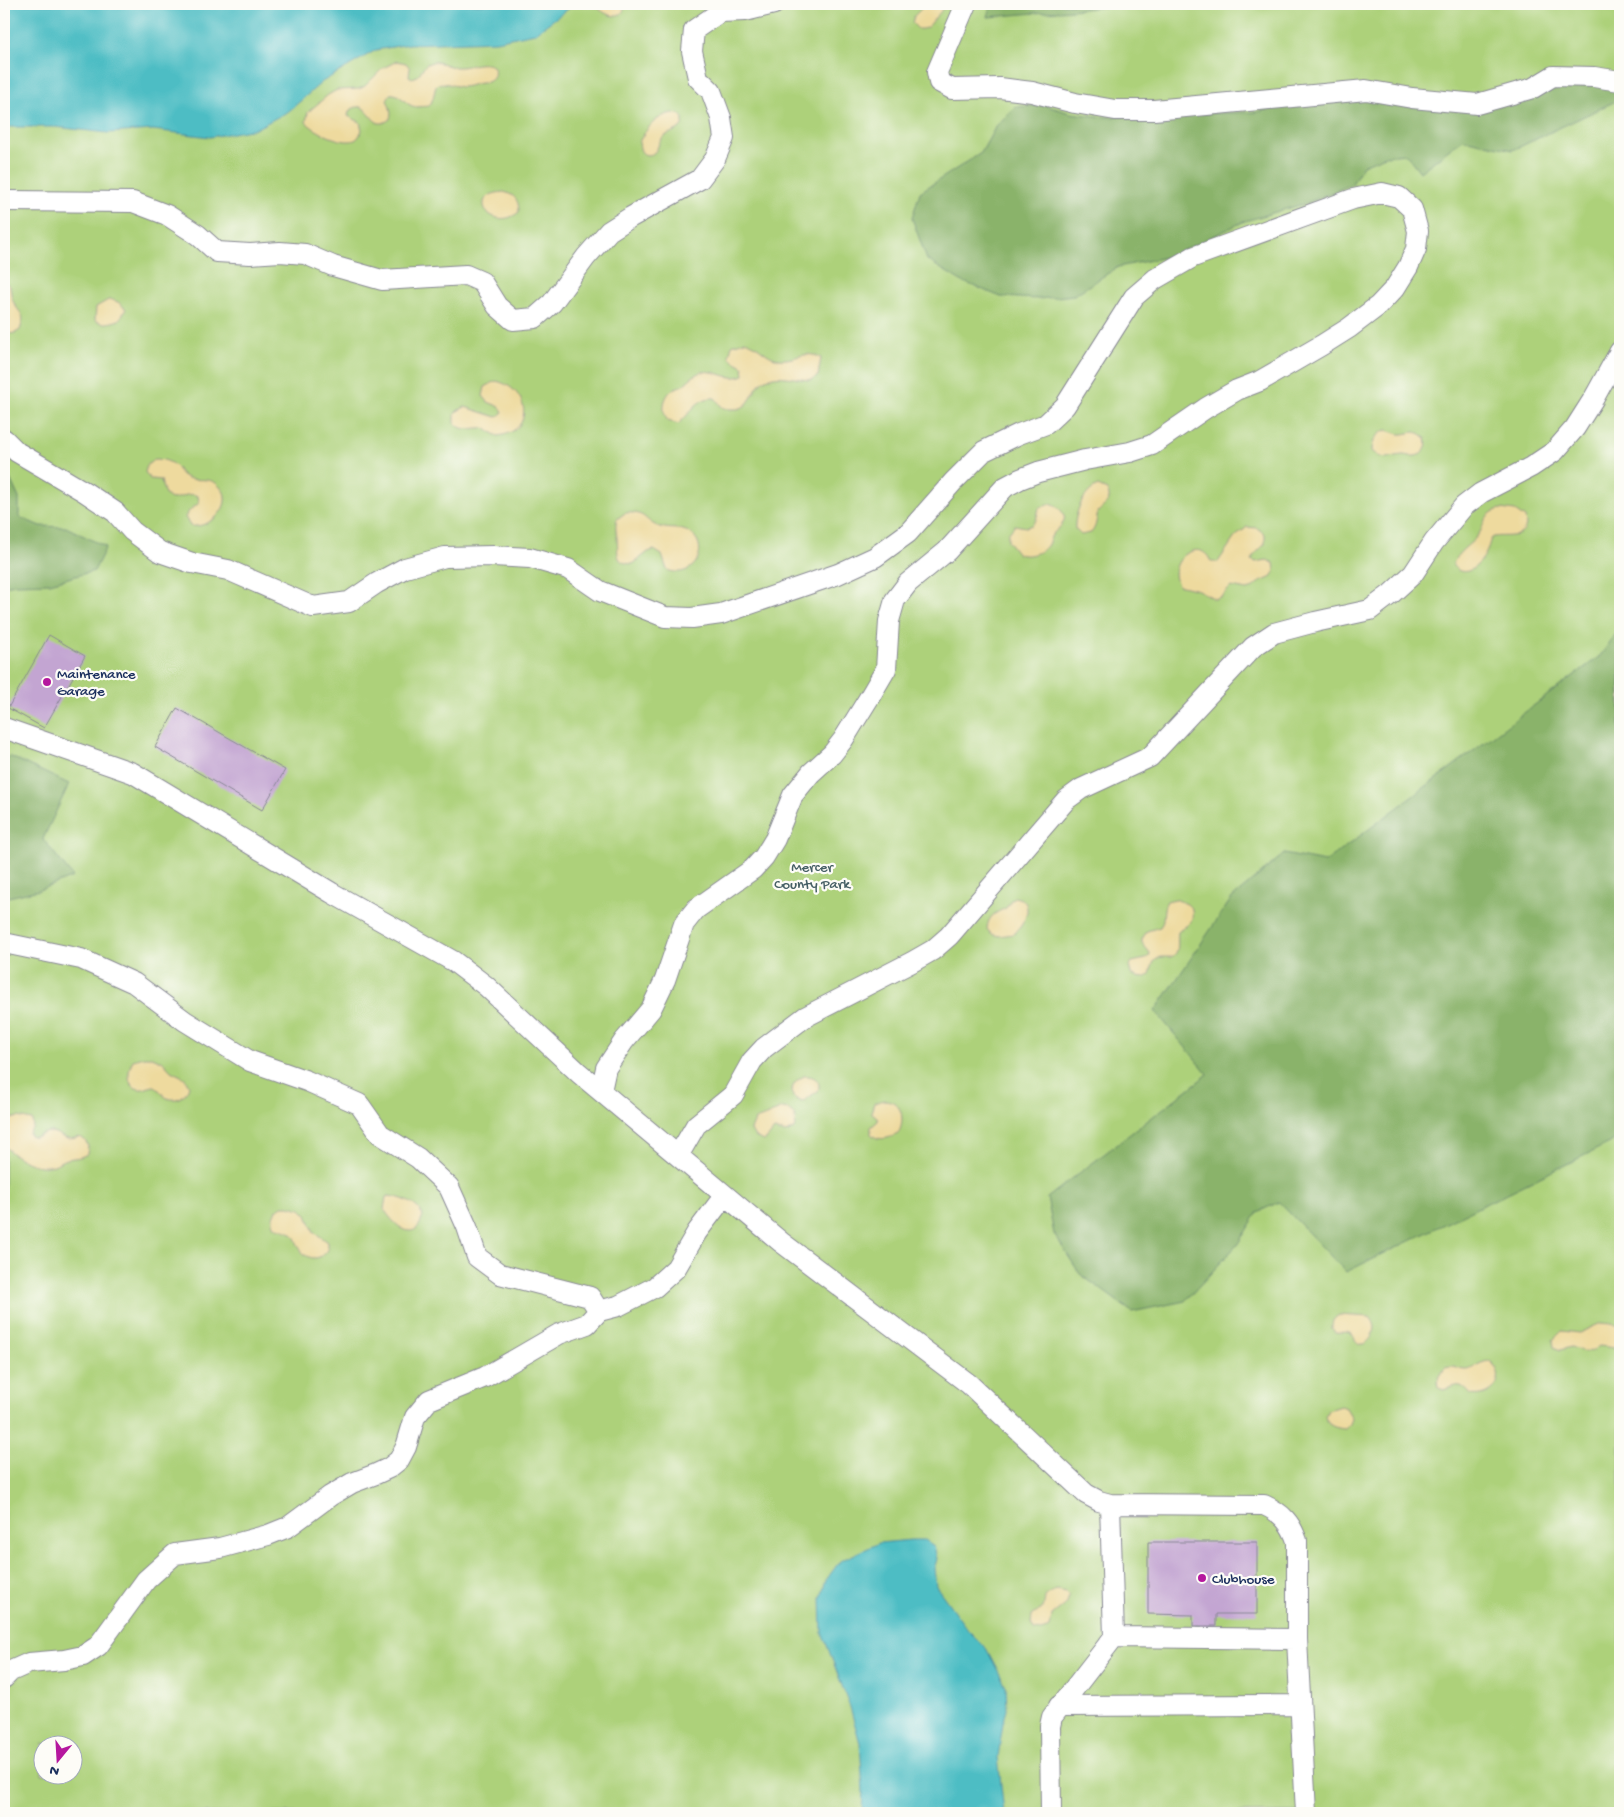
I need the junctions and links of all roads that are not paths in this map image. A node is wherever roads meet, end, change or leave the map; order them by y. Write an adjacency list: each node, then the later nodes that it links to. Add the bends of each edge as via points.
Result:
1 (774, 4): 4 (lane, via 745,11 720,12 694,30 692,51 698,78 711,91 721,118 724,138 716,159 700,179 609,231 552,303 535,318 513,320 497,306 482,282 466,275 382,280 333,266 306,254 217,252 167,215 133,202)
2 (966, 4): 3 (lane, via 937,72 939,82 952,89 1000,88 1032,92 1114,110 1154,110 1366,90 1477,104 1533,88 1553,76)
3 (1620, 81)
4 (4, 201)
5 (1620, 351): 10 (lane, via 1575,428 1555,451 1464,506 1413,574 1391,594 1370,610 1274,633 1254,646 1150,757 1081,789 1066,800 949,936 933,950 805,1017 764,1048 752,1061 733,1096 696,1124)
6 (4, 439): 9 (lane, via 17,452 115,512 132,531 160,552 228,570 313,608 349,602 404,568 445,557 493,556 530,558 568,569 600,591 665,617 721,614 838,574 875,556 908,532 984,451 1046,424 1065,406 1134,297 1155,279 1193,257 1353,199 1382,193 1399,197 1412,209 1418,231 1416,249 1395,288 1378,306 1290,364 1214,403 1152,445 1020,479 1005,488 947,551 908,584 895,600 888,621 886,669 869,698 843,740 793,795 764,857 753,869 696,909 684,924 666,980 651,1009 606,1068)
7 (4, 728): 9 (lane, via 133,773 453,962 486,986)
8 (4, 943): 12 (lane, via 81,960 134,982 184,1021 250,1061 360,1104 380,1134 418,1158 449,1187 477,1257 500,1274 590,1297)
9 (601, 1091): 10 (lane)
10 (678, 1156): 11 (lane)
11 (725, 1195): 12 (lane, via 697,1232 676,1268 654,1287 618,1306); 13 (lane, via 781,1242 969,1384 1086,1494)
12 (599, 1311): 16 (lane, via 587,1324 559,1334 485,1377 428,1400 415,1417 399,1460 389,1468 352,1483 288,1527 220,1548 175,1554 146,1580 98,1646 83,1656 29,1663)
13 (1110, 1504): 14 (lane); 15 (lane, via 1264,1505 1278,1511 1290,1524 1297,1541)
14 (1114, 1636): 15 (lane); 18 (lane)
15 (1297, 1639): 17 (lane)
16 (4, 1678)
17 (1300, 1705): 18 (lane); 20 (lane)
18 (1058, 1706): 19 (lane, via 1050,1726)
19 (1050, 1813)
20 (1306, 1813)

